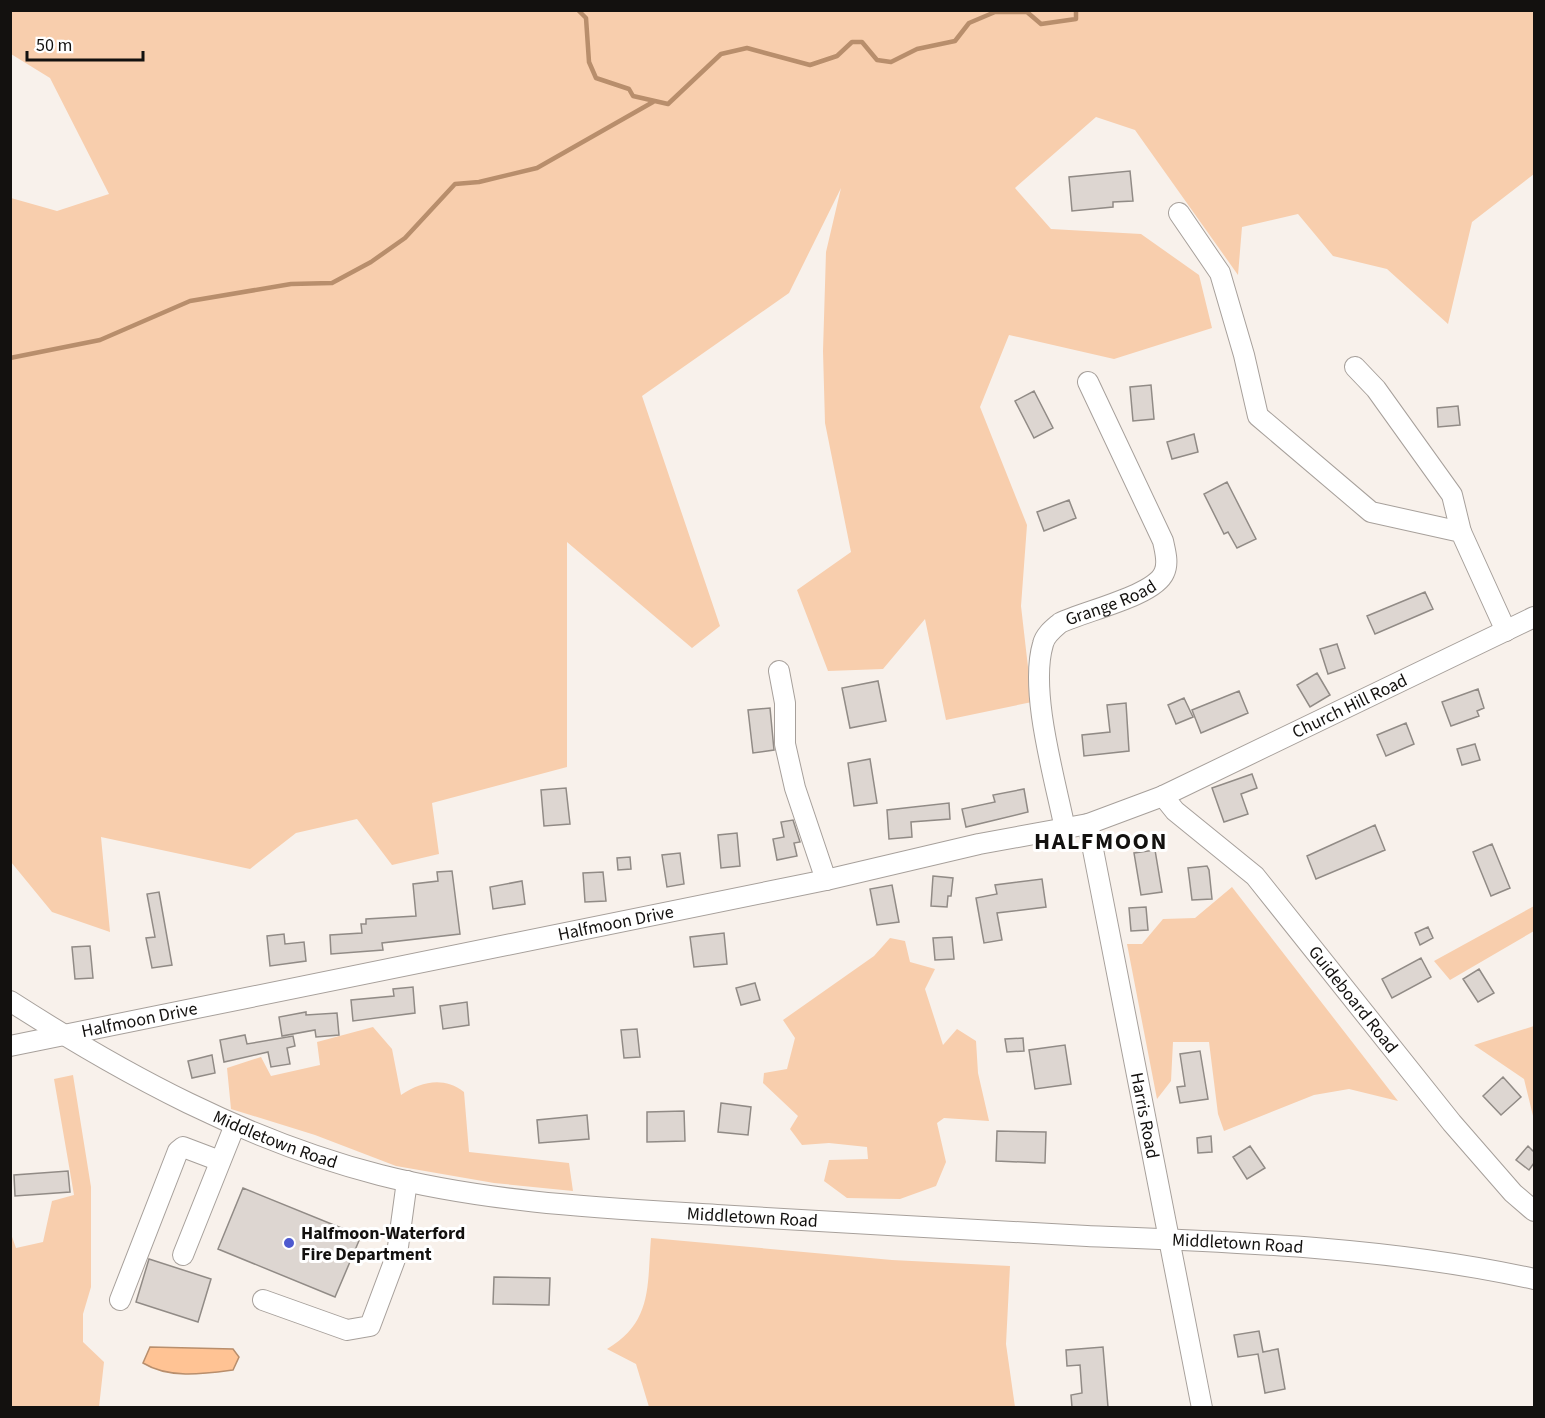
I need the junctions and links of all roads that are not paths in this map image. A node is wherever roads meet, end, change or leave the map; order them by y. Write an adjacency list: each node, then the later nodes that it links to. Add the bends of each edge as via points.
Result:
1 (1179, 213): 4 (street, via 1220,273 1258,416 1371,512)
2 (1355, 367): 4 (street, via 1376,389 1452,495)
3 (1088, 382): 10 (street, Grange Road, via 1167,557 1165,572 1150,588 1060,623 1043,643 1039,679 1042,712)
4 (1461, 532): 6 (street)
5 (1534, 617): 6 (street, Church Hill Road)
6 (1506, 631): 8 (street, Church Hill Road)
7 (779, 670): 11 (street, via 785,703 785,744 795,788)
8 (1163, 796): 9 (street, Halfmoon Drive); 18 (street, Guideboard Road, via 1175,811 1255,876 1452,1123)
9 (1088, 824): 10 (street, Halfmoon Drive); 19 (street, Harris Road)
10 (1065, 829): 11 (street, Halfmoon Drive, via 979,844)
11 (826, 880): 13 (street, Halfmoon Drive)
12 (10, 1001): 13 (street, Middletown Road)
13 (66, 1036): 14 (street, Halfmoon Drive); 15 (street, Middletown Road, via 186,1103)
14 (10, 1046)
15 (235, 1125): 16 (street); 17 (street, Middletown Road, via 268,1140)
16 (220, 1161): 20 (street); 22 (street, via 189,1148 178,1151)
17 (407, 1181): 19 (street, Middletown Road, via 562,1206); 23 (street, via 397,1254 370,1326 347,1330)
18 (1534, 1212)
19 (1169, 1239): 21 (street, Middletown Road, via 1391,1256 1486,1268); 24 (street, Harris Road)
20 (183, 1255)
21 (1534, 1279)
22 (120, 1300)
23 (263, 1300)
24 (1202, 1407)

